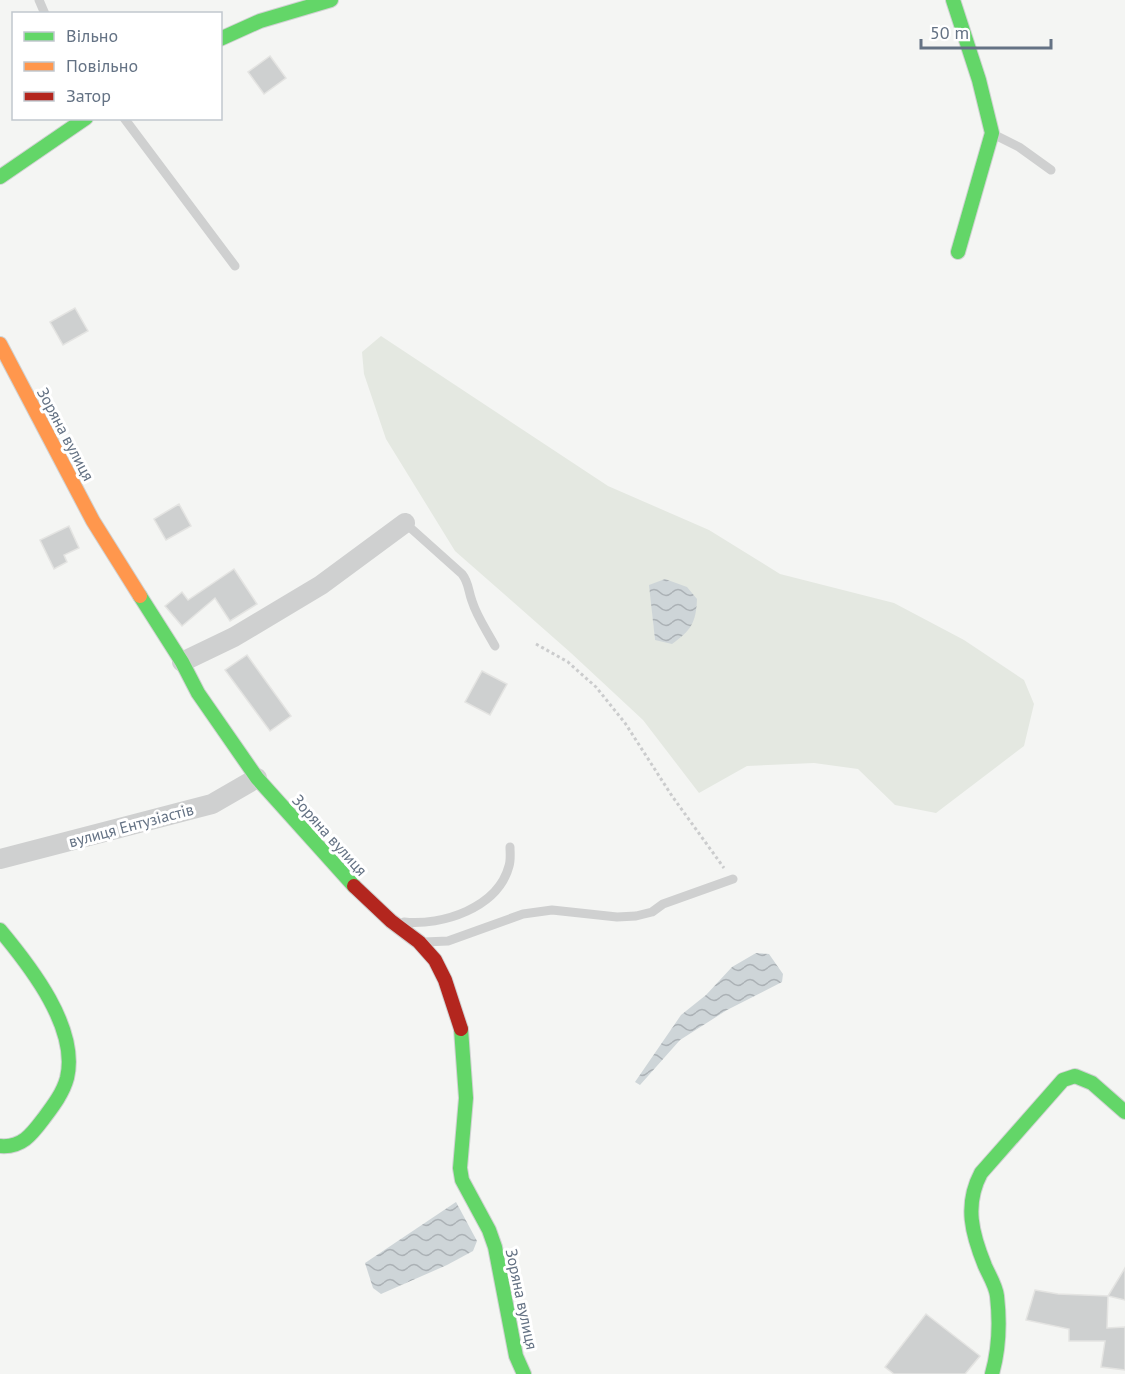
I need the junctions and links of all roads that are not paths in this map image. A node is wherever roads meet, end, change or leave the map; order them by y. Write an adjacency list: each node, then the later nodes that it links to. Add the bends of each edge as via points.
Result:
1 (331, 0): 3 (street, via 260,21)
2 (953, 0): 6 (street)
3 (222, 38)
4 (82, 120): 8 (street)
5 (126, 120): 10 (lane)
6 (992, 133): 7 (lane); 9 (street)
7 (1051, 170)
8 (0, 177)
9 (958, 252)
10 (236, 266)
11 (0, 344): 14 (street, Зоряна вулиця, via 93,521)
12 (405, 523): 13 (lane, via 469,583 472,601); 14 (street, via 321,585 234,637)
13 (495, 646)
14 (182, 662): 15 (street, Зоряна вулиця, via 198,693)
15 (257, 778): 17 (street, вулиця Ентузіастів, via 212,804); 19 (street, Зоряна вулиця, via 347,880)
16 (510, 847): 19 (lane, via 509,865 501,882 471,909 428,922)
17 (0, 860)
18 (733, 879): 21 (lane, via 636,916 552,910 522,914 448,940)
19 (391, 921): 21 (street, Зоряна вулиця)
20 (0, 930): 23 (street, via 52,1005 69,1049 63,1088 46,1116 18,1146)
21 (419, 942): 24 (street, Зоряна вулиця, via 435,960 445,980 461,1026 466,1098 462,1180 495,1247 516,1356)
22 (1125, 1112): 25 (street, via 1092,1083 1075,1076 1063,1080 974,1186 974,1240 997,1294 998,1352)
23 (0, 1146)
24 (524, 1374)
25 (992, 1374)

